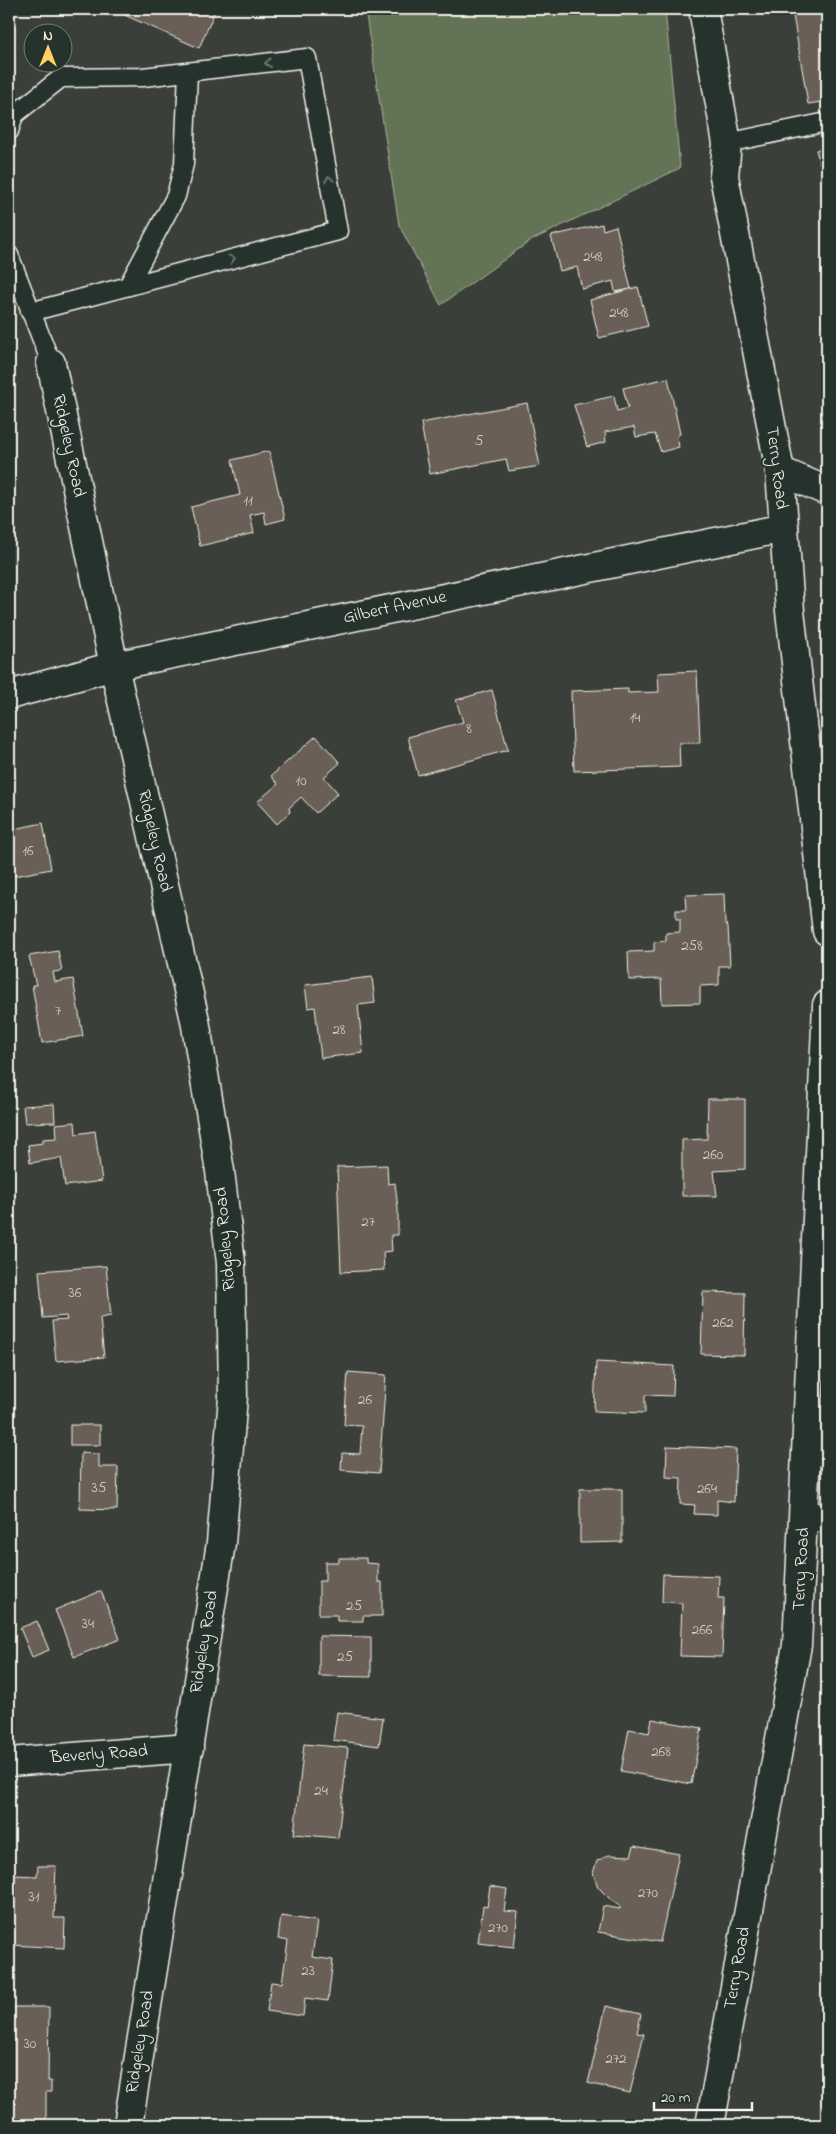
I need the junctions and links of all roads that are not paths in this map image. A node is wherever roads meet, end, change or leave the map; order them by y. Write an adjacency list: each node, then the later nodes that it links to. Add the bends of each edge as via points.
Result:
1 (703, 9): 5 (street, Terry Road)
2 (188, 72): 4 (lane, via 143,77 61,78 14,115); 7 (lane, via 184,164 176,196); 7 (lane, one-way to 2, via 338,231 307,58)
3 (827, 122): 5 (lane)
4 (9, 131)
5 (727, 143): 10 (street, Terry Road, via 724,176)
6 (9, 255): 8 (lane)
7 (128, 286): 8 (lane)
8 (30, 312): 9 (lane)
9 (51, 363): 13 (street, Ridgeley Road)
10 (780, 472): 11 (street); 12 (street, Terry Road)
11 (827, 491)
12 (784, 528): 13 (street, Gilbert Avenue); 15 (street, Terry Road, via 790,611)
13 (114, 666): 14 (street, Gilbert Avenue); 18 (street, Ridgeley Road, via 195,1020 220,1171 231,1263 233,1396 222,1533)
14 (9, 695)
15 (827, 931)
16 (827, 1005): 17 (street, Terry Road)
17 (816, 1517): 21 (street, Terry Road, via 797,1645)
18 (189, 1748): 19 (street, Beverly Road); 20 (street, Ridgeley Road)
19 (9, 1762)
20 (128, 2125)
21 (710, 2125)

